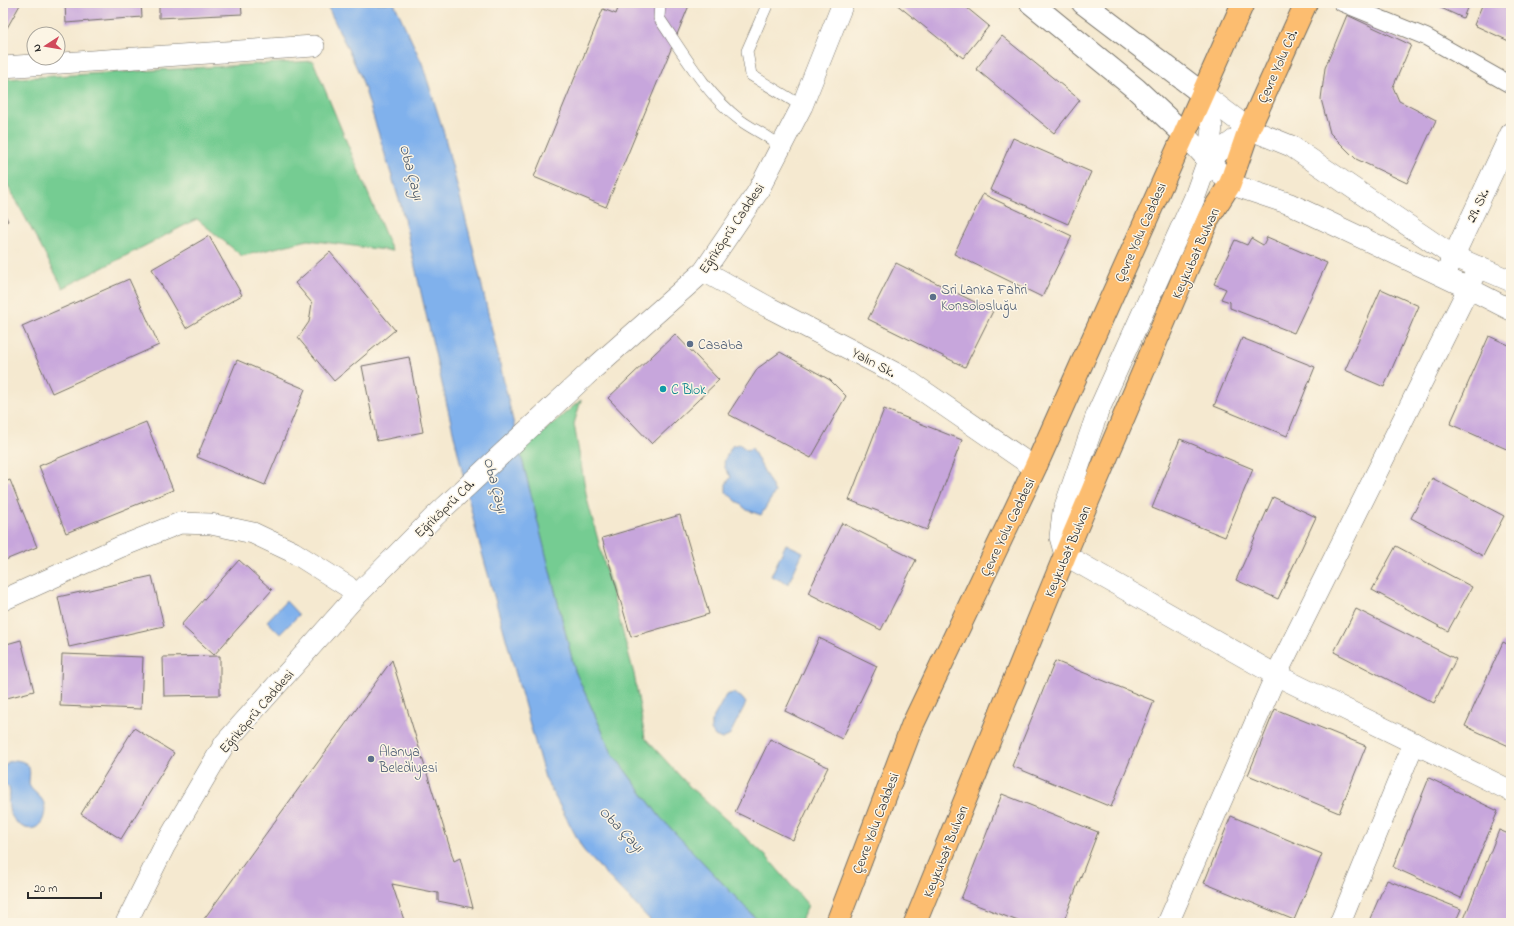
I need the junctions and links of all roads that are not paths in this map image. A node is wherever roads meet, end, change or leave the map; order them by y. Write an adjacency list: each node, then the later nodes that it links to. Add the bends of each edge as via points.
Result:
1 (660, 3): 17 (lane, via 659,18 713,95 740,120 771,138)
2 (768, 3): 13 (lane, via 747,51 751,75)
3 (843, 3): 13 (street, Eğriköprü Caddesi)
4 (1031, 3): 16 (street, via 1136,89)
5 (1083, 3): 12 (street)
6 (1244, 3): 12 (highway)
7 (1306, 3): 14 (highway, Çevre Yolu Cd.)
8 (1342, 3): 11 (street, via 1426,37)
9 (314, 46): 10 (street)
10 (3, 67)
11 (1509, 84)
12 (1204, 95): 14 (street); 16 (highway, Çevre Yolu Caddesi); 18 (street, via 1212,127)
13 (802, 106): 17 (street, Eğriköprü Caddesi)
14 (1249, 129): 18 (street); 19 (highway, Çevre Yolu Cd.); 20 (street, via 1291,146)
15 (1511, 133): 20 (street, 29. Sk.)
16 (1184, 134): 18 (street); 28 (highway, Çevre Yolu Caddesi)
17 (781, 147): 22 (street, Eğriköprü Caddesi, via 757,193)
18 (1208, 160): 19 (street); 29 (street, via 1194,199 1184,216 1097,414 1063,512 1060,537)
19 (1230, 184): 23 (street, via 1290,204); 29 (highway, Keykubat Bulvarı, via 1209,217)
20 (1453, 256): 21 (street); 23 (street, 29. Sk.)
21 (1479, 267): 24 (street); 25 (street)
22 (704, 271): 27 (street, Eğriköprü Caddesi); 28 (street, Yalın Sk., via 902,377)
23 (1443, 277): 25 (street)
24 (1511, 282)
25 (1468, 288): 26 (street); 32 (street)
26 (1511, 310)
27 (536, 423): 30 (street, Eğriköprü Cd., via 434,517)
28 (1035, 468): 36 (highway, Çevre Yolu Caddesi, via 912,726)
29 (1065, 555): 32 (street); 37 (highway, Keykubat Bulvarı)
30 (356, 596): 31 (street, via 347,586 293,552 253,532 211,524 180,523); 35 (street, Eğriköprü Caddesi, via 225,743 164,847)
31 (3, 600)
32 (1276, 675): 33 (street); 38 (street)
33 (1414, 743): 34 (street); 39 (street)
34 (1511, 791)
35 (126, 923)
36 (837, 923)
37 (915, 923)
38 (1168, 923)
39 (1340, 923)

